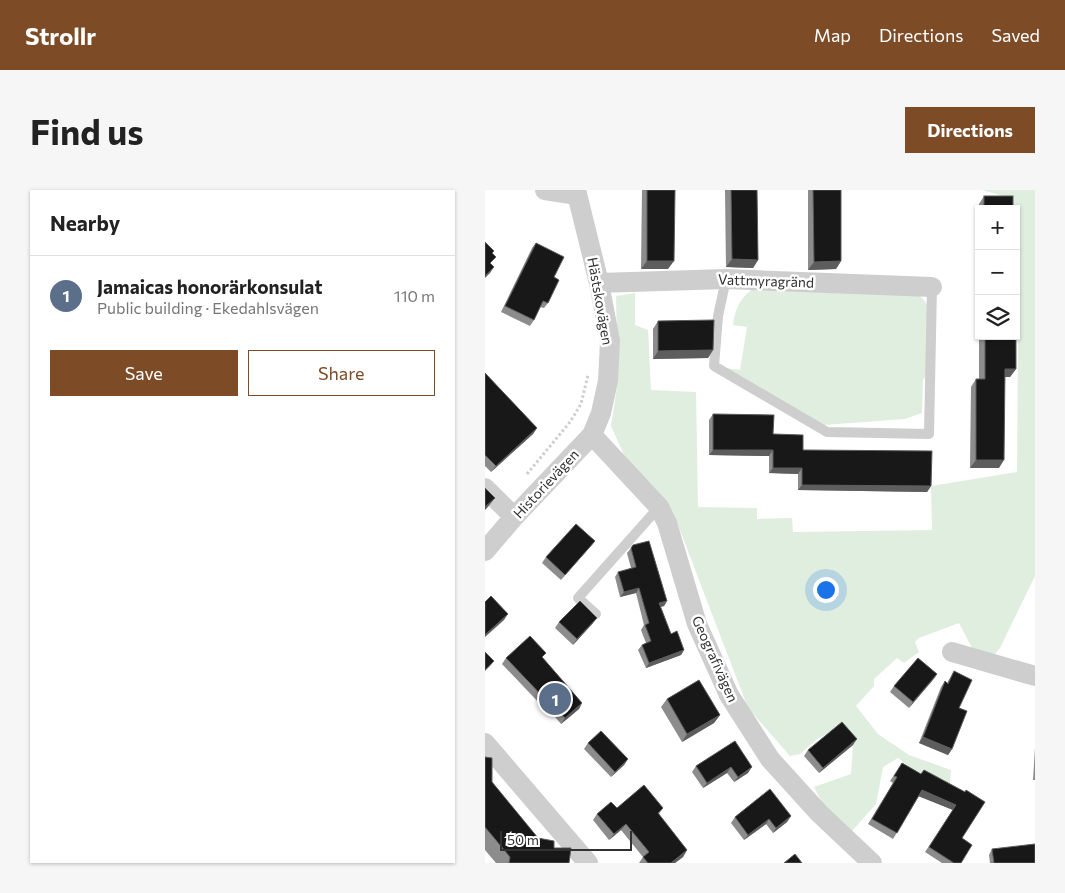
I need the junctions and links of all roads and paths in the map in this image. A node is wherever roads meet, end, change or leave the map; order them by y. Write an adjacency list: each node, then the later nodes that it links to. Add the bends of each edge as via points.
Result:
1 (545, 190): 2 (street)
2 (576, 192): 4 (street, Hästskovägen)
3 (726, 279): 4 (street, Vattmyragränd); 5 (street, Vattmyragränd); 5 (lane, via 718,316 715,366 827,432 929,434)
4 (599, 283): 7 (street, Hästskovägen, via 610,341 608,381)
5 (932, 287)
6 (589, 370): 9 (path, via 581,404)
7 (601, 413): 8 (street, Historievägen)
8 (592, 435): 11 (street, Geografivägen); 12 (street, Historievägen)
9 (526, 475)
10 (485, 488): 12 (street)
11 (659, 507): 14 (lane, via 578,598); 19 (street, Geografivägen, via 667,523 697,624 729,695 770,759 819,813)
12 (514, 517): 13 (street, Historievägen)
13 (485, 551)
14 (596, 614)
15 (952, 652): 16 (street)
16 (1035, 676)
17 (485, 743): 18 (street)
18 (588, 863)
19 (872, 863)

